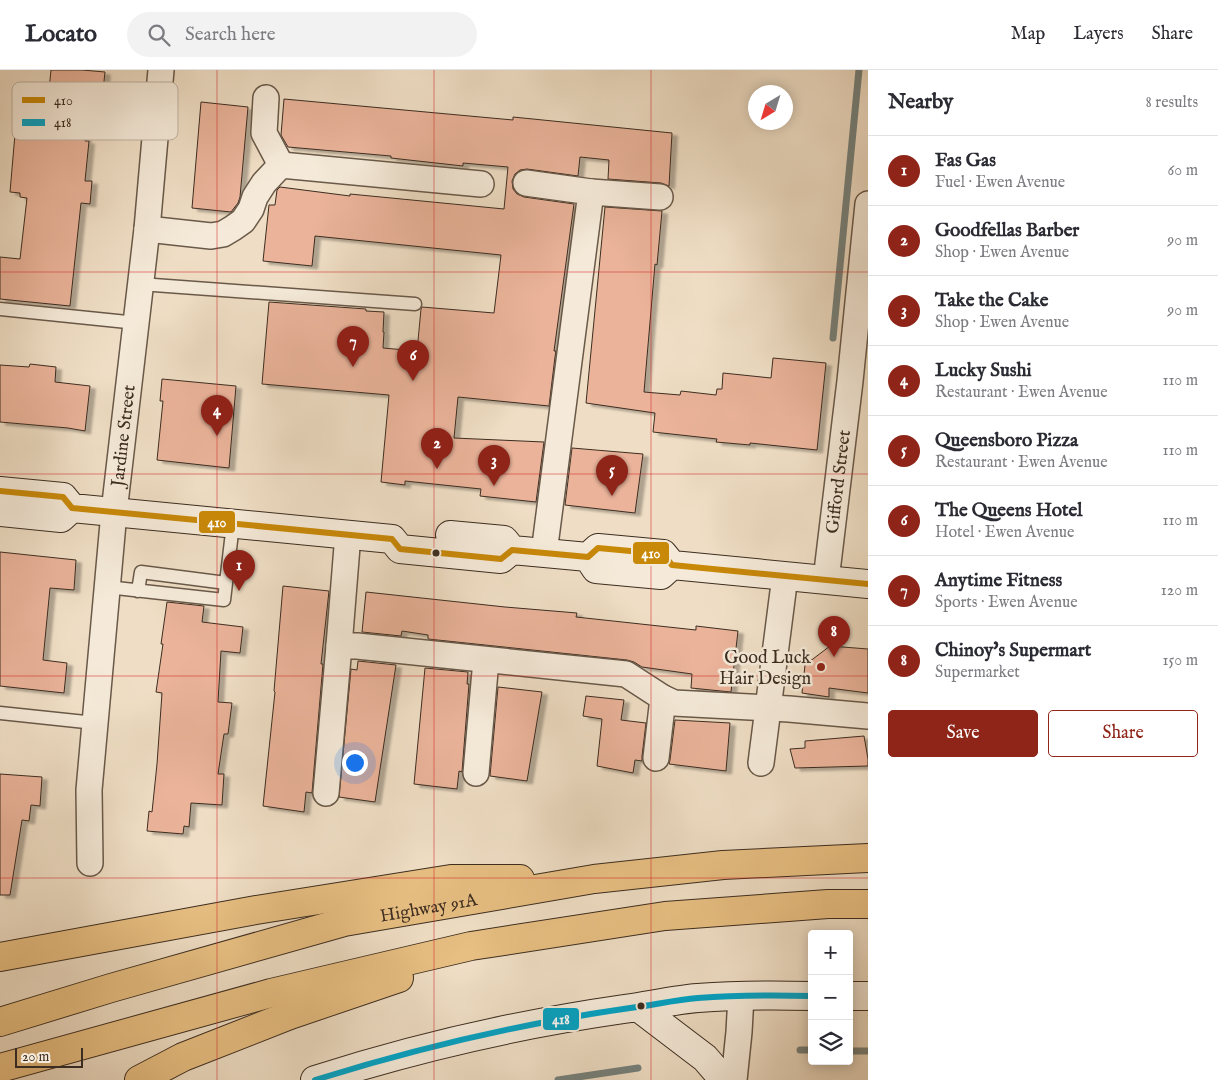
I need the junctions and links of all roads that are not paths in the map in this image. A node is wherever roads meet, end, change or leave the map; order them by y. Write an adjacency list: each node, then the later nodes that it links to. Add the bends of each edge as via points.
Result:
1 (266, 98): 3 (street, via 264,134)
2 (155, 140): 9 (street, Jardine Street)
3 (281, 165): 5 (street); 9 (street, via 264,183 243,221 223,234 210,236)
4 (526, 183): 6 (street)
5 (481, 184)
6 (591, 192): 7 (street); 21 (street)
7 (660, 198)
8 (868, 204): 14 (street, Gifford Street)
9 (147, 229): 10 (street, Jardine Street)
10 (140, 284): 11 (lane); 13 (street, Jardine Street)
11 (415, 304)
12 (0, 308): 13 (lane)
13 (137, 322): 18 (street, Jardine Street)
14 (859, 382): 23 (street, Gifford Street)
15 (0, 491): 16 (street, via 63,497)
16 (72, 508): 17 (street, via 61,518); 18 (street)
17 (0, 512)
18 (114, 512): 19 (street); 26 (street, Jardine Street)
19 (233, 524): 20 (street); 24 (lane)
20 (348, 534): 21 (street, via 392,539 402,530 504,540 512,550); 28 (street)
21 (544, 553): 22 (street, via 588,557 598,548 663,554 672,565)
22 (785, 576): 23 (street); 31 (street)
23 (826, 580): 25 (street)
24 (226, 583): 27 (lane, via 224,600); 27 (lane, via 141,572)
25 (868, 584)
26 (107, 587): 27 (lane); 34 (street, Jardine Street)
27 (138, 591)
28 (339, 646): 29 (street); 38 (street)
29 (486, 660): 30 (street, via 626,674); 37 (street)
30 (663, 698): 31 (street, via 674,703); 35 (street)
31 (768, 708): 33 (street); 36 (street)
32 (0, 713): 34 (lane)
33 (868, 716)
34 (95, 724): 40 (street, Jardine Street, via 89,790)
35 (656, 758)
36 (761, 764)
37 (476, 773)
38 (326, 793)
39 (868, 858): 41 (highway, Highway 91A, via 723,865)
40 (90, 863)
41 (594, 879): 44 (highway, via 451,878); 50 (highway, Highway 91A, via 344,922)
42 (868, 904): 43 (highway, via 665,916)
43 (471, 946): 51 (highway, via 271,993); 52 (highway, via 392,981 183,1056)
44 (0, 957)
45 (741, 996): 46 (street); 49 (street, via 697,998); 55 (street)
46 (808, 996)
47 (853, 996): 48 (street)
48 (868, 996)
49 (638, 1007): 53 (street, via 517,1027 360,1065); 54 (street, via 705,1058)
50 (0, 1022)
51 (0, 1068)
52 (139, 1080)
53 (314, 1080)
54 (724, 1080)
55 (734, 1080)

